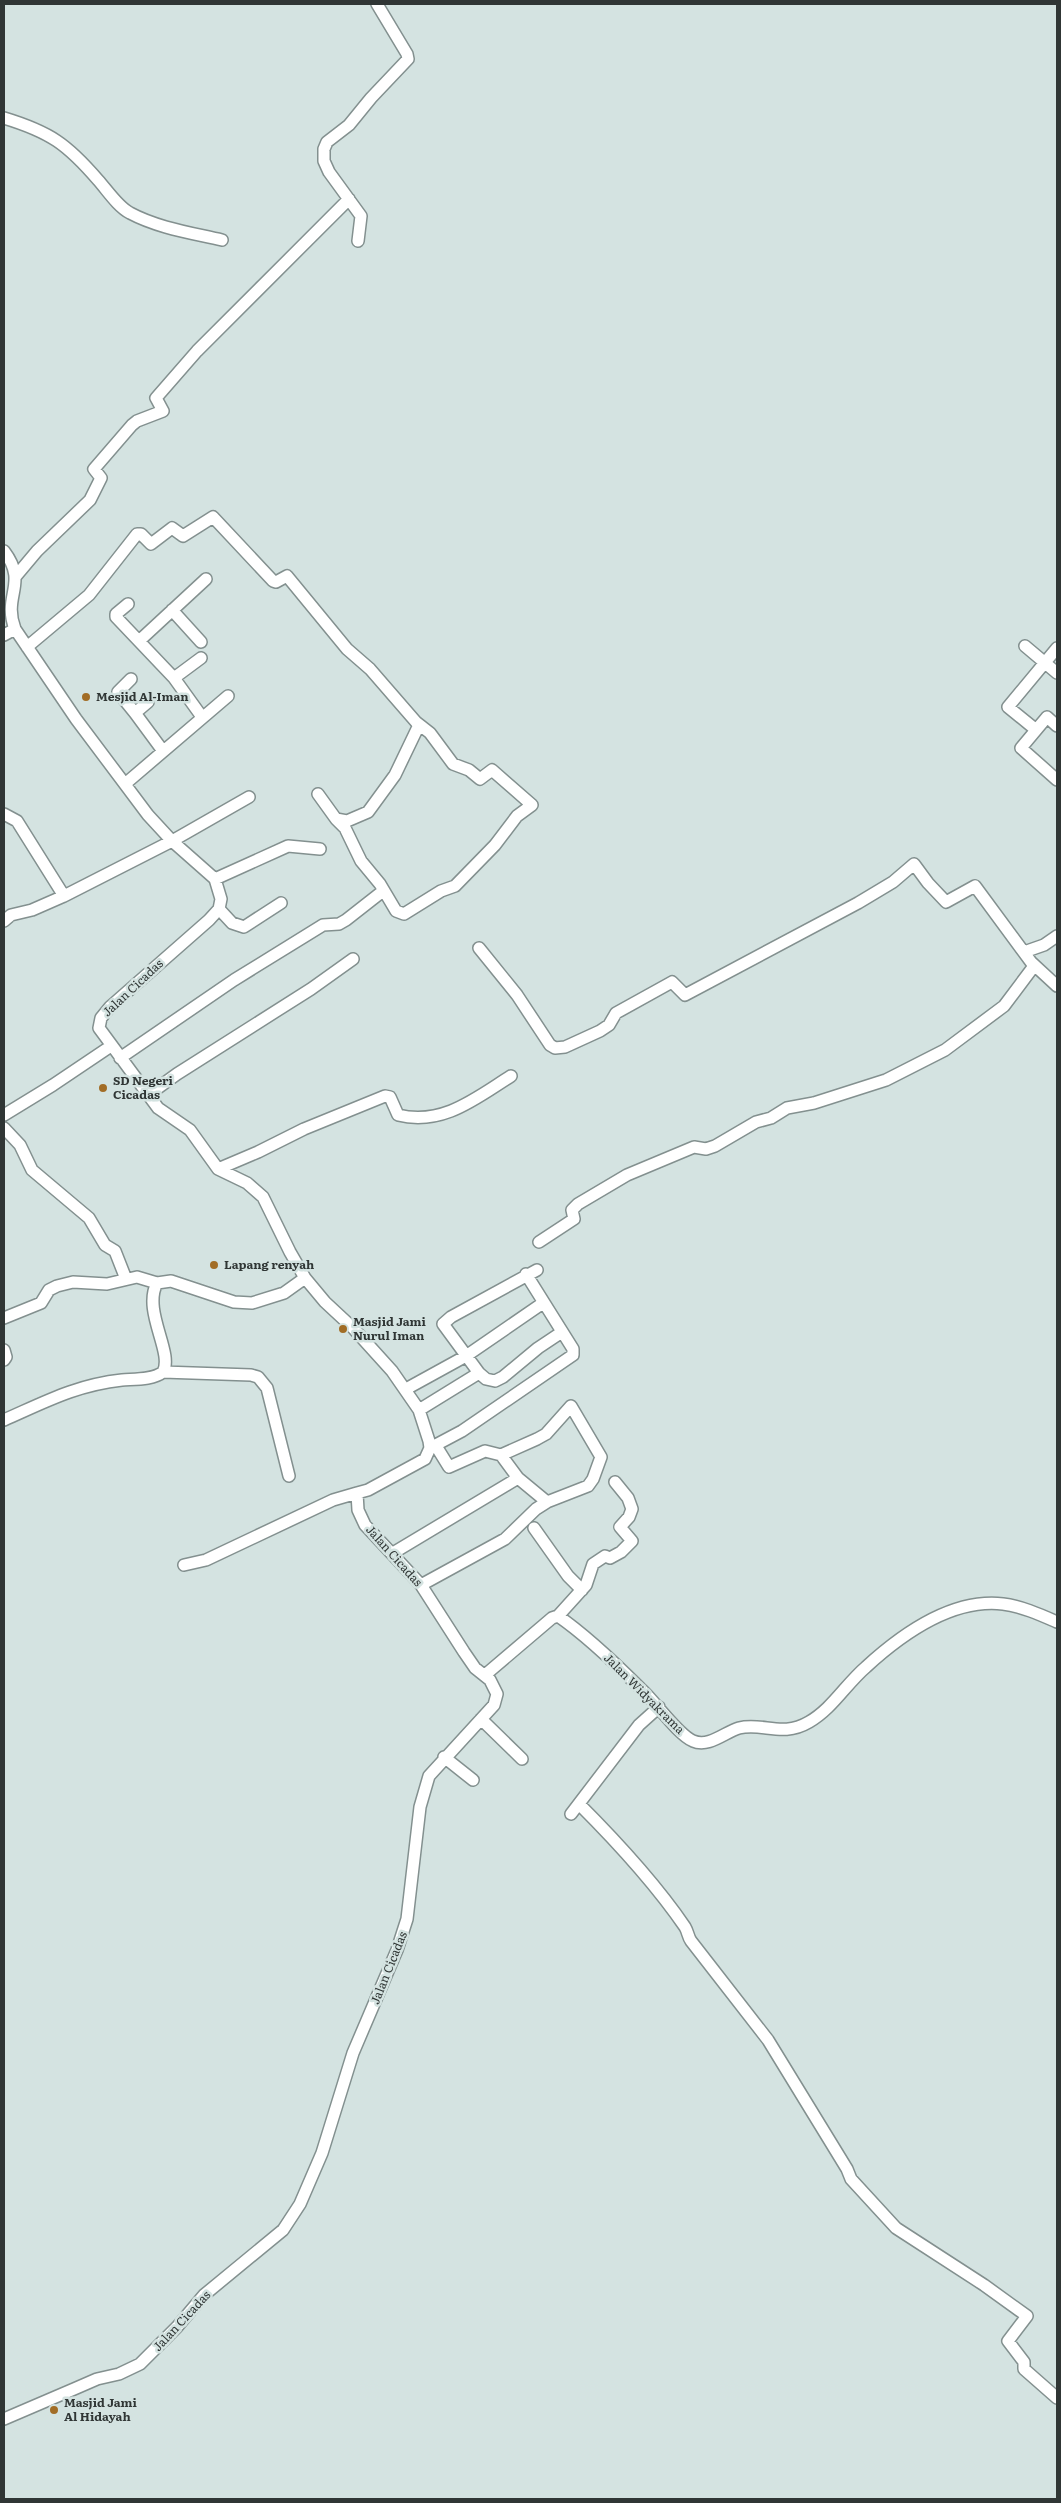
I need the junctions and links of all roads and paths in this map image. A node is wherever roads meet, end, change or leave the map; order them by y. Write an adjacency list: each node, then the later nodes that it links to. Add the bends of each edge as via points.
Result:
1 (377, 4): 3 (street, via 408,59 350,125 327,142 324,149 328,172)
2 (4, 118): 4 (street, via 35,128 61,142 129,213 175,229)
3 (349, 199): 5 (street, via 361,216); 7 (street, via 196,351 156,398 162,411 132,425 95,467 94,471 101,478 90,500)
4 (222, 240)
5 (358, 241)
6 (4, 551): 7 (street)
7 (16, 576): 11 (street, via 10,612)
8 (206, 579): 10 (street)
9 (128, 604): 13 (street, via 115,615)
10 (172, 610): 13 (street); 14 (street)
11 (15, 629): 12 (street); 16 (street)
12 (4, 635)
13 (139, 641): 21 (street)
14 (201, 642)
15 (1025, 646): 19 (street)
16 (27, 647): 27 (street, via 89,594 137,534 151,544 172,528 183,536 213,517 273,581 287,576 347,649 370,669); 32 (street)
17 (1057, 648): 19 (street)
18 (201, 658): 21 (street)
19 (1045, 663): 20 (street); 29 (street, via 1008,708)
20 (1057, 673)
21 (174, 678): 26 (street)
22 (131, 679): 25 (street, via 118,692)
23 (228, 696): 26 (street)
24 (148, 702): 25 (street)
25 (135, 713): 30 (street)
26 (202, 717): 30 (street)
27 (419, 725): 36 (street, via 395,775 368,812 347,821); 40 (street, via 453,764 469,770 480,779 492,770 532,805 517,816 495,845 450,890 441,891 404,914 396,911)
28 (1057, 726): 29 (street, via 1047,717)
29 (1035, 729): 31 (street, via 1021,748)
30 (163, 751): 32 (street)
31 (1057, 780)
32 (125, 784): 37 (street)
33 (318, 794): 36 (street)
34 (249, 797): 37 (street)
35 (4, 814): 41 (street, via 17,821)
36 (336, 819): 40 (street, via 345,828 361,861 380,884)
37 (172, 841): 39 (street); 41 (street)
38 (320, 849): 39 (street, via 288,846)
39 (215, 879): 43 (street, via 221,899)
40 (382, 892): 52 (street, via 346,920 323,925 234,980)
41 (64, 896): 44 (street, via 11,915)
42 (281, 903): 43 (street, via 244,927 232,923)
43 (219, 909): 51 (street, Jalan Cicadas, via 105,1012 99,1028)
44 (4, 921)
45 (1057, 936): 47 (street)
46 (479, 948): 47 (street, via 517,995 550,1045 559,1048 606,1028 616,1013 672,982 684,995 687,994 858,903 893,882 914,864 946,902 975,886)
47 (1024, 952): 49 (street)
48 (353, 959): 54 (street)
49 (1034, 966): 50 (street); 58 (street, via 1004,1006 945,1050 886,1080 814,1104 787,1108 715,1146 706,1149 694,1147 627,1175 578,1204 572,1210 574,1219)
50 (1057, 986)
51 (111, 1046): 52 (street, Jalan Cicadas); 55 (street)
52 (120, 1058): 54 (street, Jalan Cicadas)
53 (511, 1076): 57 (street, via 472,1103 418,1117 398,1115 390,1097 385,1096 304,1128)
54 (148, 1095): 57 (street, Jalan Cicadas, via 158,1108 190,1130)
55 (4, 1115)
56 (4, 1128): 60 (street, via 20,1145 32,1170 89,1218 105,1245 115,1250)
57 (218, 1169): 59 (street, Jalan Cicadas, via 247,1183 263,1197)
58 (538, 1242)
59 (305, 1278): 61 (street, via 284,1293 252,1302 234,1302 171,1281); 70 (street, Jalan Cicadas, via 375,1351)
60 (126, 1279): 61 (street, via 137,1277); 63 (street, via 107,1284 73,1282 57,1286 49,1290 41,1303)
61 (157, 1282): 68 (street, via 152,1296 155,1325 164,1358)
62 (543, 1303): 64 (street); 66 (street); 66 (street, via 532,1272 443,1322)
63 (4, 1318)
64 (562, 1332): 69 (street, via 503,1377 486,1379); 73 (street, via 574,1352 570,1358)
65 (4, 1350): 67 (street)
66 (466, 1356): 69 (street); 70 (street)
67 (4, 1360)
68 (163, 1372): 72 (street, via 153,1377 89,1385); 75 (street, via 251,1375 263,1382 268,1388)
69 (479, 1373): 71 (street)
70 (406, 1389): 71 (street, Jalan Cicadas)
71 (419, 1410): 73 (street, Jalan Cicadas)
72 (4, 1420)
73 (433, 1447): 74 (street, Jalan Cicadas, via 449,1467 485,1451); 78 (street, via 425,1459 413,1467)
74 (501, 1455): 76 (street); 79 (street, via 546,1434 569,1407 573,1407 601,1453 600,1464 588,1486)
75 (289, 1476)
76 (518, 1478): 79 (street); 81 (street)
77 (615, 1482): 84 (street, via 632,1509 632,1514 620,1526 632,1541 611,1558 606,1556 593,1564)
78 (357, 1493): 81 (street, Jalan Cicadas, via 358,1510 365,1525); 82 (street, via 333,1500 206,1560)
79 (547, 1502): 83 (street, via 505,1540)
80 (534, 1528): 84 (street)
81 (393, 1553): 83 (street, Jalan Cicadas)
82 (184, 1565)
83 (421, 1584): 87 (street, Jalan Cicadas, via 475,1668)
84 (582, 1590): 85 (street)
85 (558, 1616): 87 (street); 88 (street, Jalan Widyakrama, via 576,1628)
86 (1057, 1622): 88 (street, Jalan Widyakrama, via 1005,1604 978,1604 940,1615 908,1634 865,1667 833,1702 810,1722 797,1728 782,1731 744,1727 698,1743 690,1740)
87 (486, 1675): 89 (street, Jalan Cicadas, via 496,1689 497,1700)
88 (659, 1707): 93 (street, via 639,1725)
89 (481, 1719): 90 (street, Jalan Cicadas); 91 (street)
90 (444, 1758): 92 (street); 96 (street, Jalan Cicadas, via 424,1787 407,1919 400,1943 353,2053 322,2153 292,2218 283,2230 204,2295 140,2364)
91 (522, 1759)
92 (473, 1780)
93 (579, 1804): 94 (street); 95 (street, via 610,1835 685,1928 688,1938 768,2040 799,2087 851,2179 893,2225 1026,2315 1008,2341 1024,2362 1024,2368)
94 (571, 1814)
95 (1057, 2398)
96 (4, 2419)

